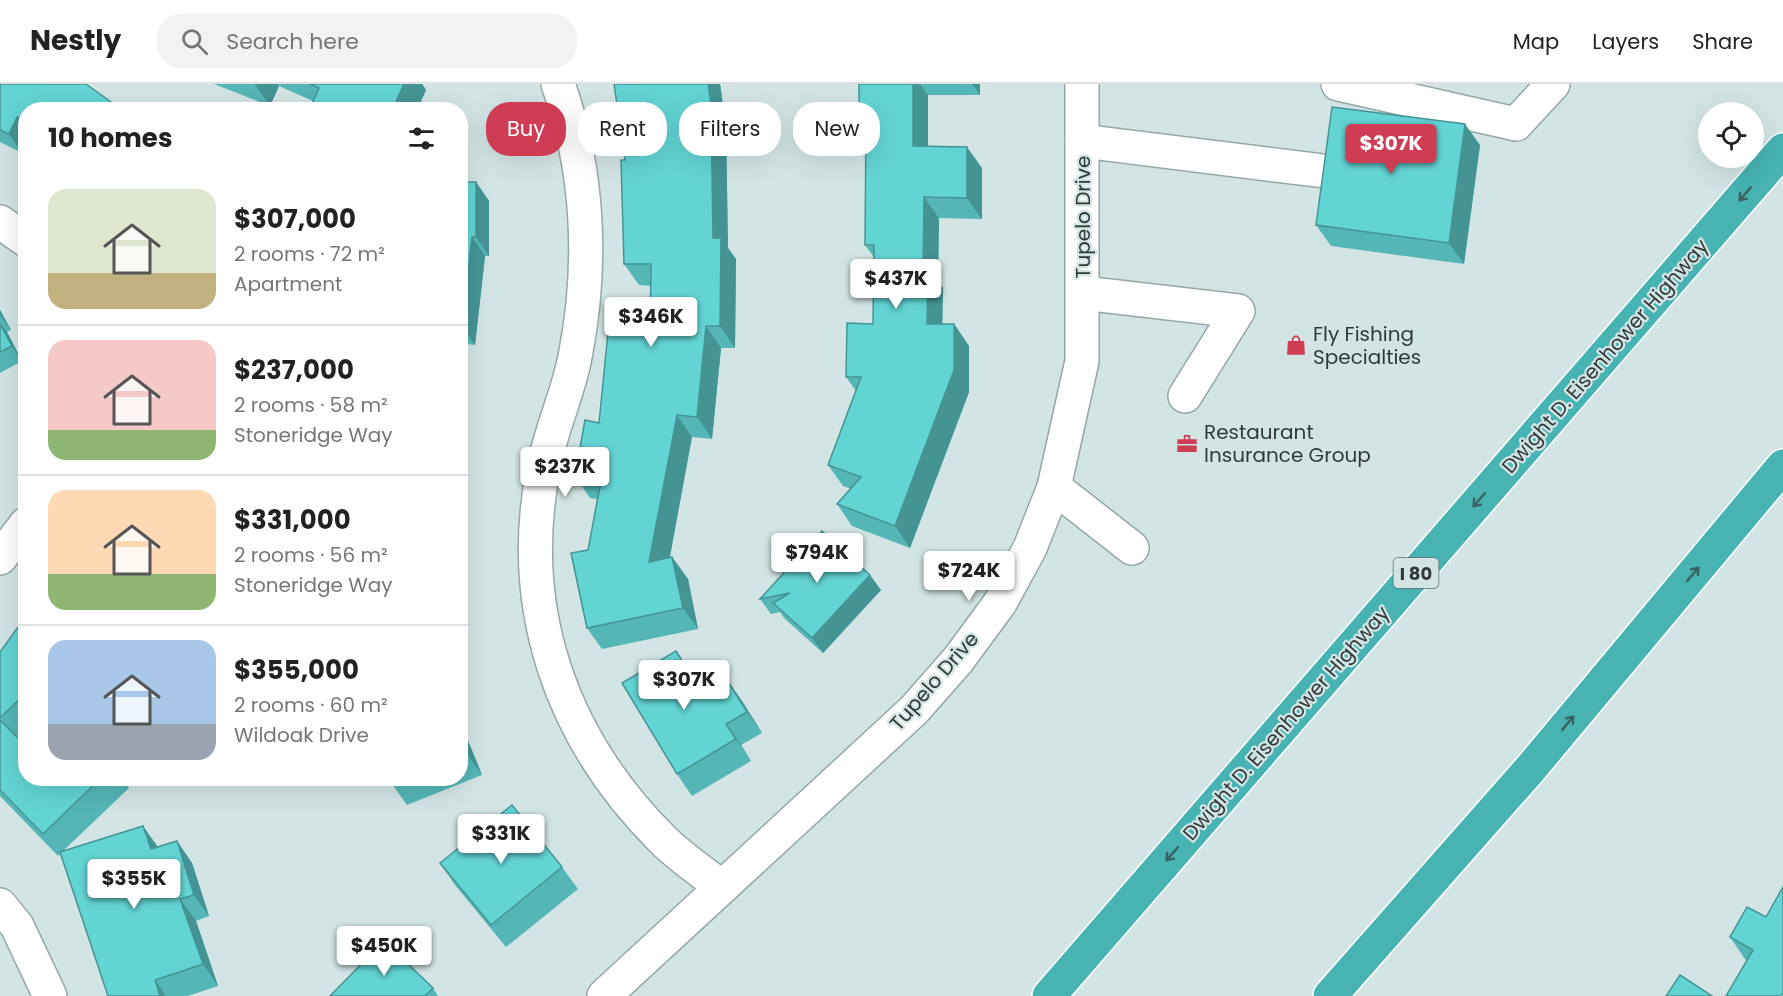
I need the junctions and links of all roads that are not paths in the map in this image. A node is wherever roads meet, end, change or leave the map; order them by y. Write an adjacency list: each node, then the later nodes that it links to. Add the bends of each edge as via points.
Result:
1 (558, 84): 19 (street, via 570,118 580,171 585,236 583,306 575,359 544,465 536,520 535,575 543,629 568,708 594,756 626,801 663,841)
2 (1082, 84): 6 (street, Tupelo Drive)
3 (1338, 84): 5 (street)
4 (1553, 84): 5 (street, via 1516,124)
5 (1376, 88)
6 (1082, 141): 8 (street); 11 (street, Tupelo Drive)
7 (1783, 150): 23 (highway, Dwight D. Eisenhower Highway / I 80, one-way to 23)
8 (1324, 171)
9 (0, 222): 10 (street)
10 (18, 234)
11 (1083, 293): 12 (street, via 1238,311); 14 (street, Tupelo Drive, via 1082,361)
12 (1185, 396)
13 (1783, 466): 18 (highway, one-way to 13)
14 (1054, 487): 16 (street); 19 (street, Tupelo Drive, via 1025,557 1000,603 958,660 914,710)
15 (18, 534): 17 (street)
16 (1132, 548)
17 (0, 558)
18 (1531, 768): 24 (highway); 25 (highway)
19 (722, 887): 22 (street, Tupelo Drive)
20 (0, 905): 21 (street, via 16,926)
21 (50, 996)
22 (604, 996)
23 (1049, 996)
24 (1330, 996)
25 (1355, 996)

